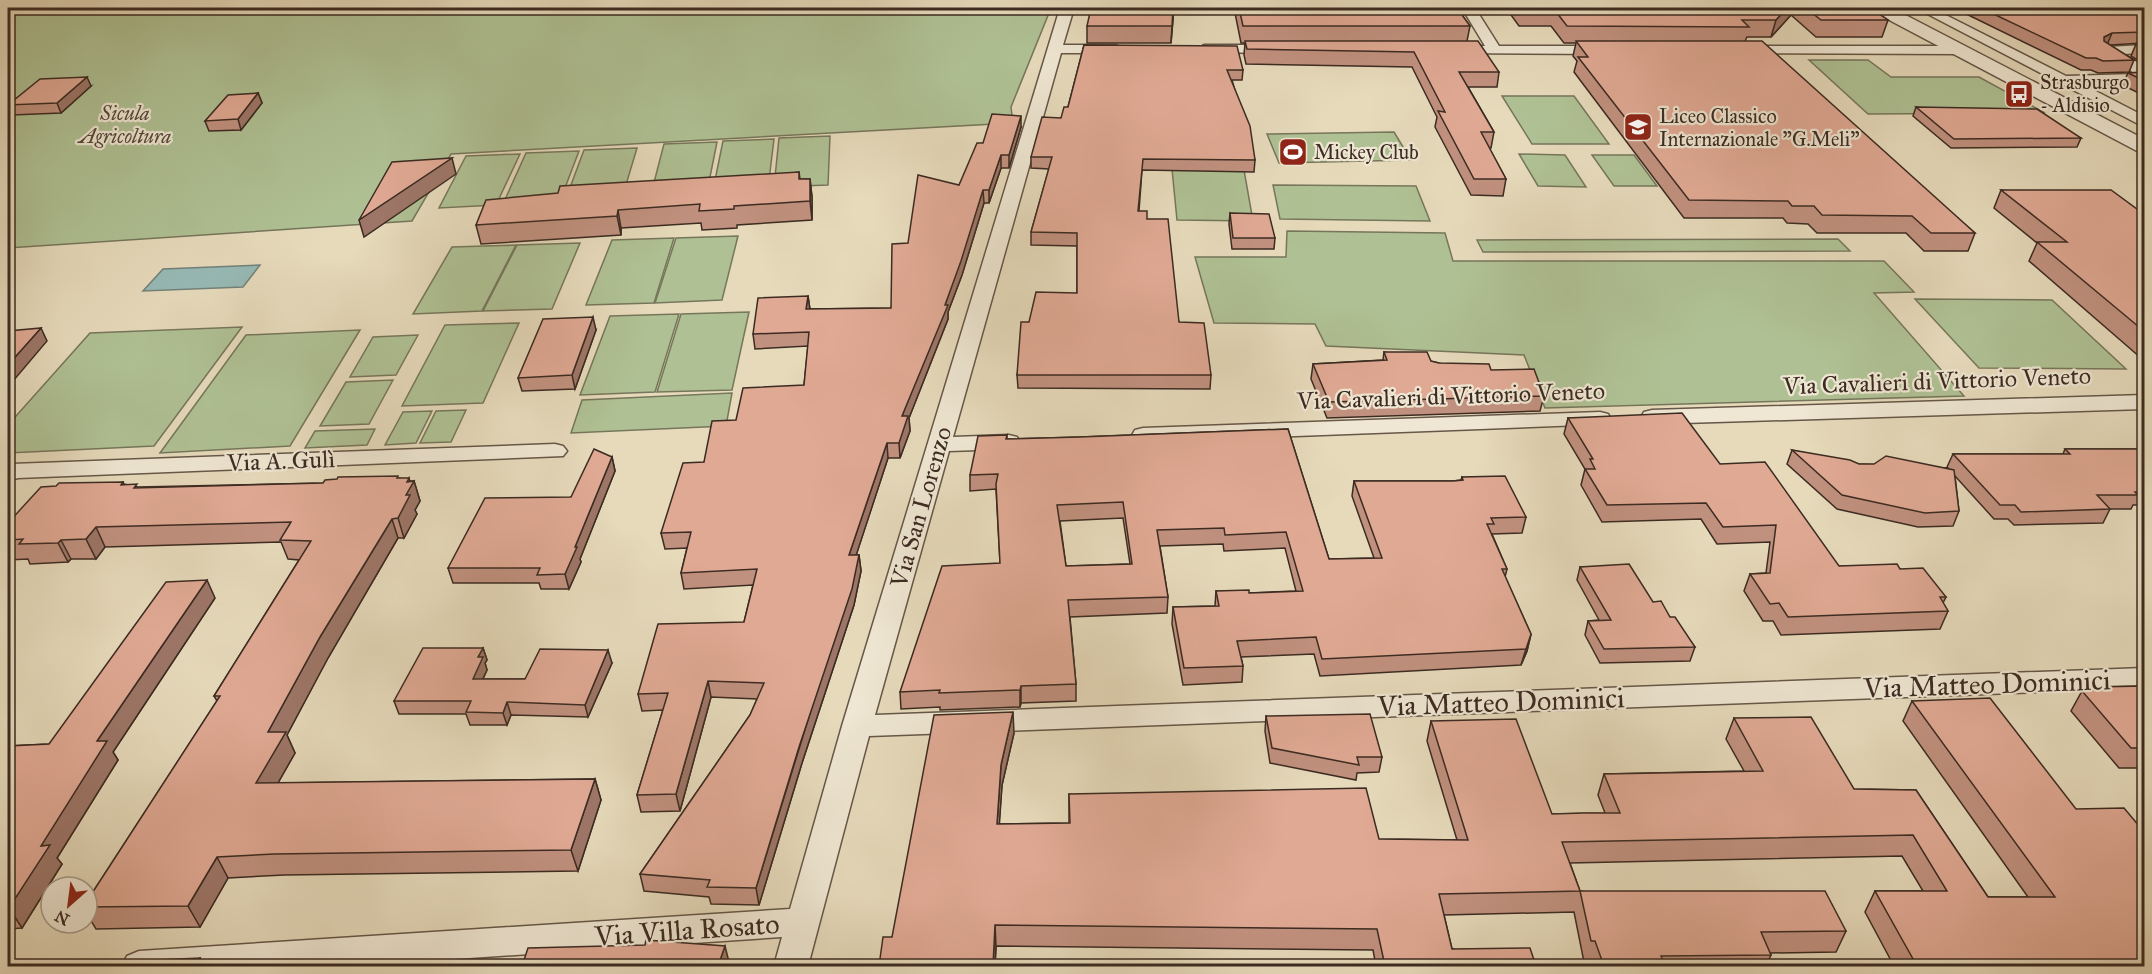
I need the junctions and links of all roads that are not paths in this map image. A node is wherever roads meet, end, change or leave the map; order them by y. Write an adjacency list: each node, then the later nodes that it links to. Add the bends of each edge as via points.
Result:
1 (1067, 8): 5 (street, Via San Lorenzo)
2 (1469, 8): 10 (street)
3 (1880, 8): 13 (street)
4 (1923, 8): 17 (street)
5 (1055, 49): 6 (street); 24 (street, Via San Lorenzo)
6 (1128, 49)
7 (1188, 50): 8 (street)
8 (1295, 50)
9 (1437, 50): 10 (street)
10 (1495, 50): 11 (street)
11 (1626, 50)
12 (1718, 50): 13 (street)
13 (1959, 50): 19 (street)
14 (2145, 50): 15 (street, via 2106,51)
15 (2145, 72)
16 (2145, 78): 17 (street)
17 (2065, 81): 18 (street)
18 (2142, 119): 19 (street)
19 (2093, 120): 20 (street)
20 (2145, 147)
21 (2145, 402): 22 (street, Via Cavalieri di Vittorio Veneto)
22 (1123, 436)
23 (1031, 441): 24 (street)
24 (939, 445): 28 (street, Via San Lorenzo)
25 (555, 451): 26 (street, Via A. Gulì)
26 (8, 474)
27 (2145, 678): 28 (street, Via Matteo Dominici)
28 (857, 726): 29 (street, Via San Lorenzo)
29 (803, 922): 30 (street, Via Villa Rosato); 31 (street, Via San Lorenzo)
30 (139, 966)
31 (791, 966)

